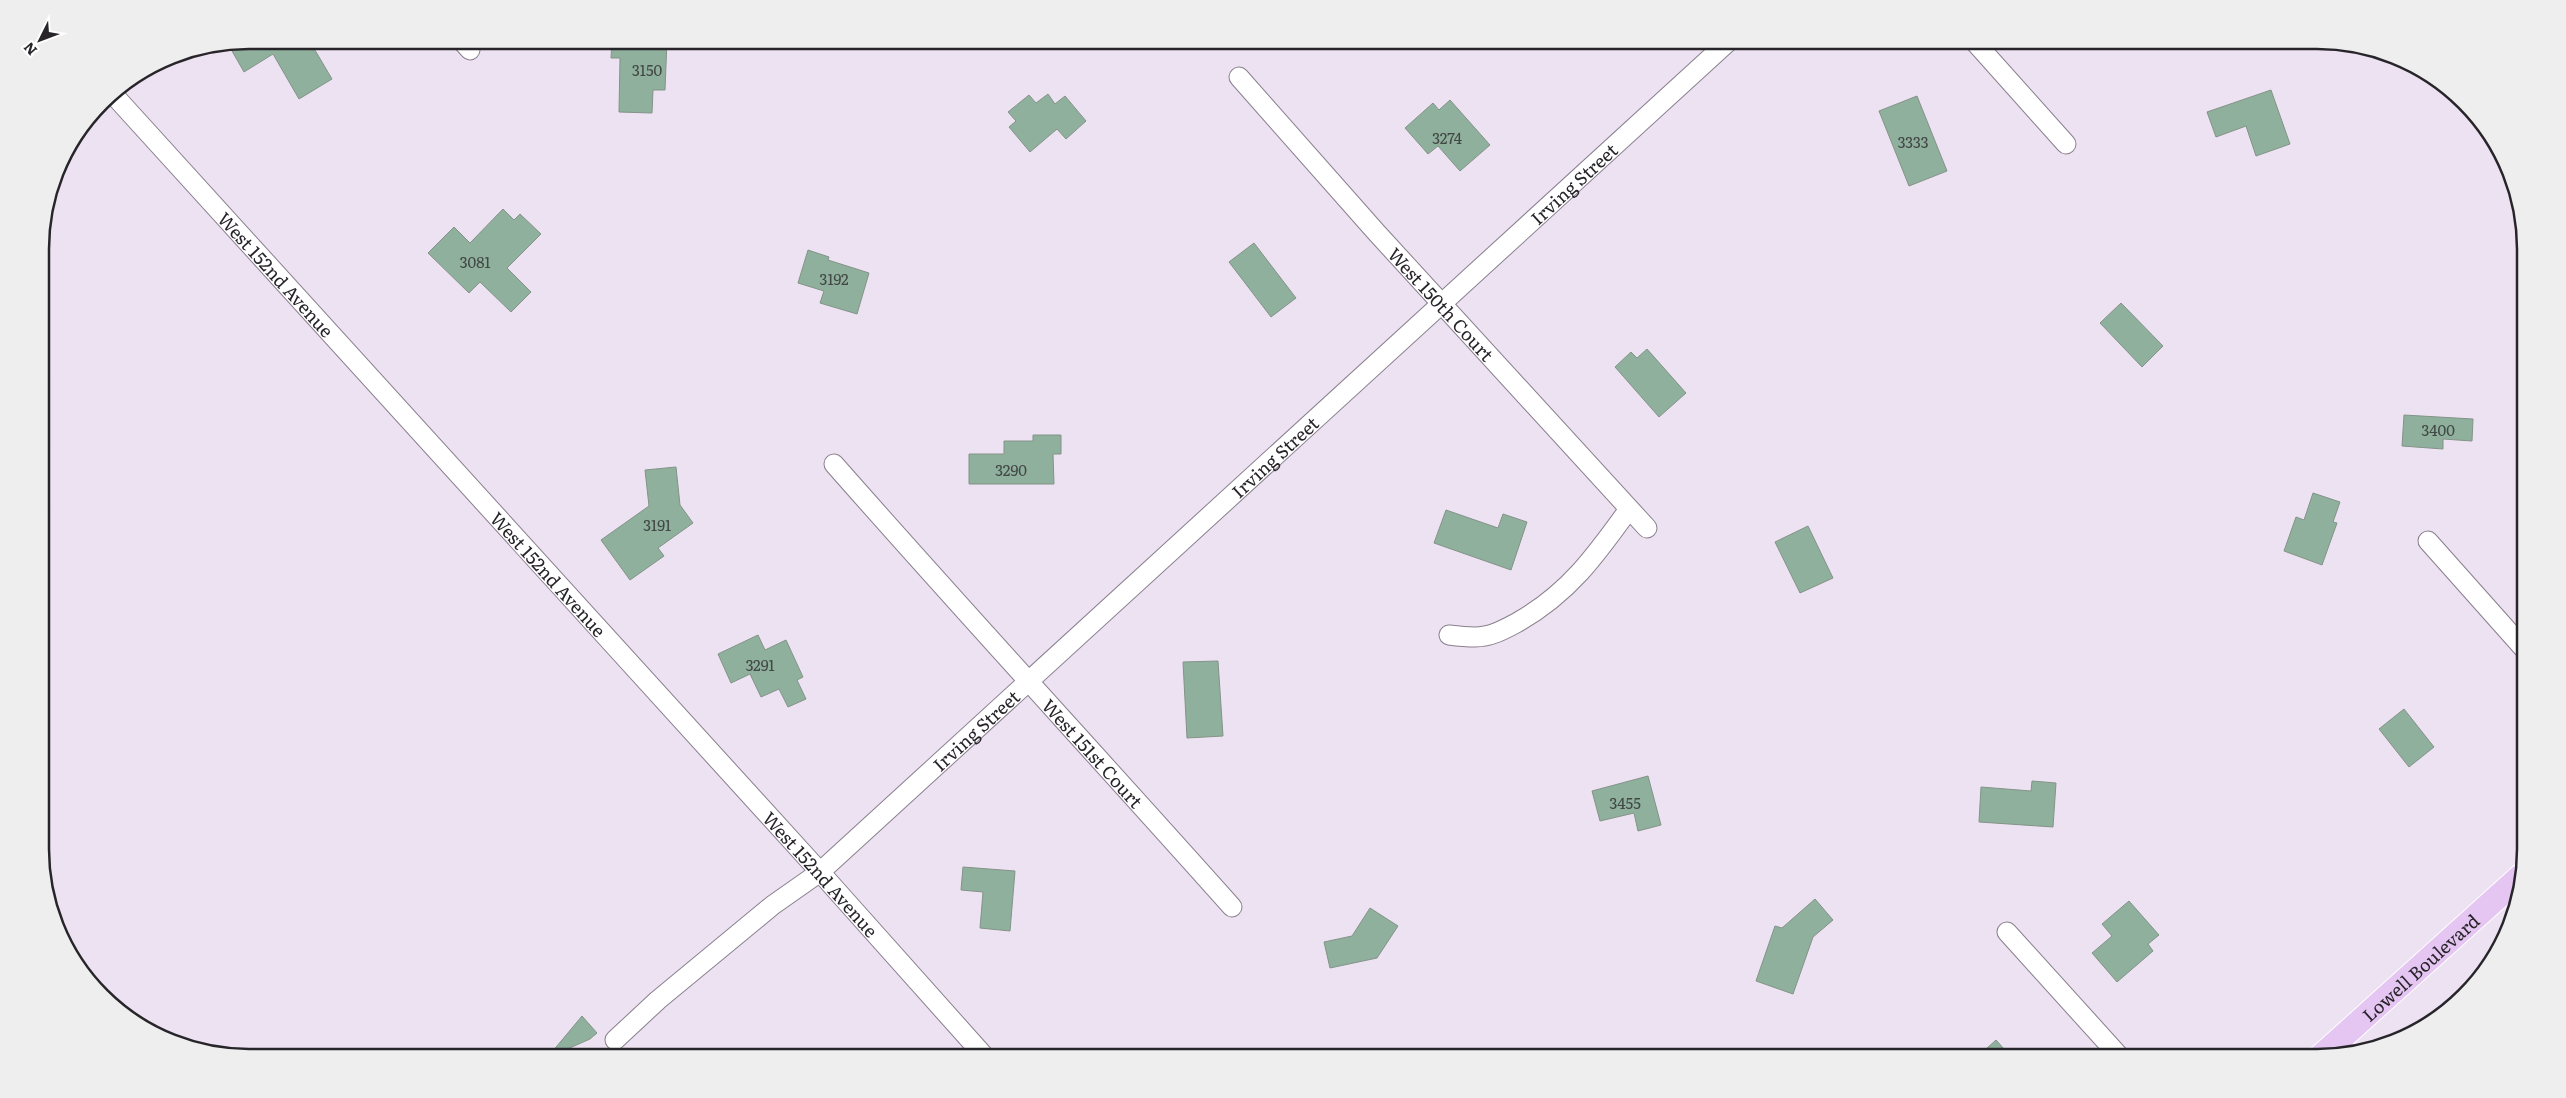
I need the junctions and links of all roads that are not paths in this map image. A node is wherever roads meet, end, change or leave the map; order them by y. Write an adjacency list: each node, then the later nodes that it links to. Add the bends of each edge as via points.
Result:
1 (1720, 49): 6 (street, Irving Street)
2 (1982, 49): 5 (street)
3 (1239, 77): 6 (street, West 150th Court)
4 (117, 98): 14 (street, West 152nd Avenue)
5 (2066, 144)
6 (1442, 303): 8 (street, West 150th Court); 13 (street, Irving Street)
7 (834, 464): 13 (street, West 151st Court)
8 (1629, 509): 9 (street, West 150th Court); 11 (street, via 1590,563 1561,593 1499,632 1476,637)
9 (1647, 528)
10 (2428, 541): 12 (street)
11 (1449, 635)
12 (2517, 640)
13 (1029, 681): 14 (street, Irving Street); 16 (street, West 151st Court)
14 (820, 872): 18 (street, Irving Street, via 783,896); 19 (street, West 152nd Avenue)
15 (2514, 882): 21 (main road, Lowell Boulevard)
16 (1232, 908)
17 (2007, 932): 20 (street)
18 (615, 1040)
19 (978, 1049)
20 (2113, 1049)
21 (2329, 1049)

